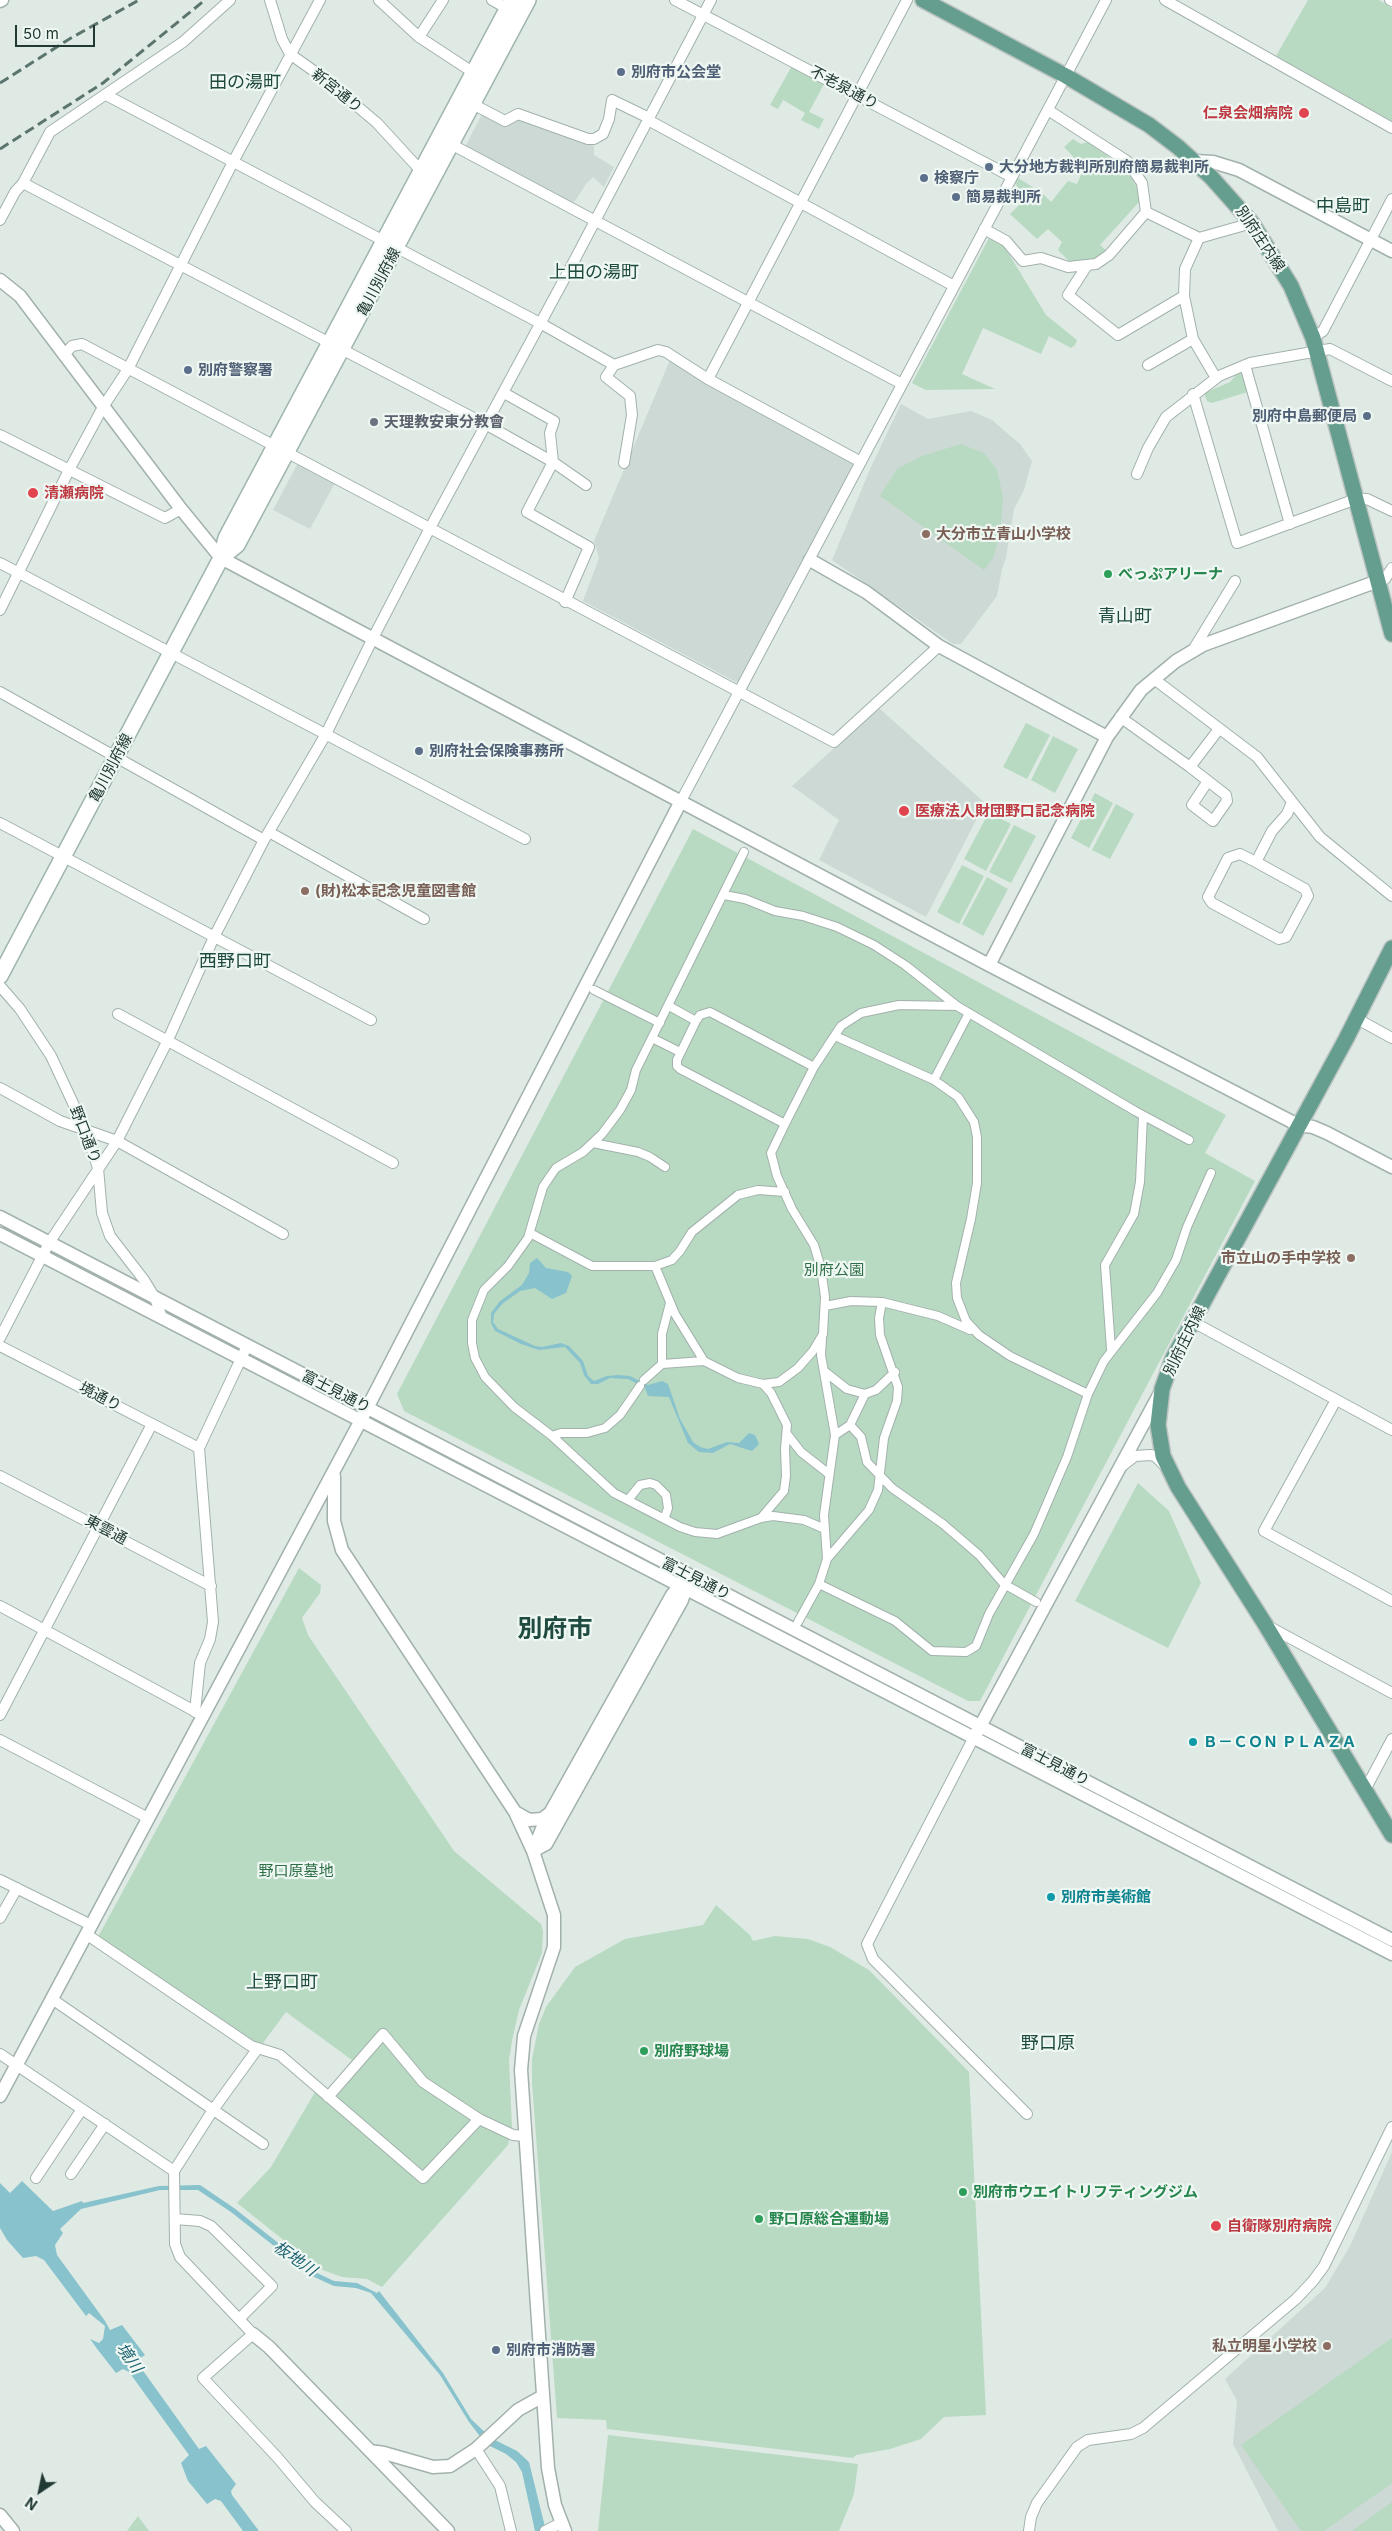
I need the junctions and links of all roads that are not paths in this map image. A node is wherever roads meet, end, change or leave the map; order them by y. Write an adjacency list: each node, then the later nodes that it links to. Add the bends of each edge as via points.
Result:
1 (230, 0): 20 (street, via 183,42)
2 (270, 0): 17 (street, 新宮通り)
3 (320, 0): 17 (street)
4 (379, 0): 16 (street)
5 (443, 0): 16 (street)
6 (492, 0): 14 (street)
7 (528, 0): 22 (main road, 亀川別府線)
8 (675, 0): 15 (street, 不老泉通り)
9 (711, 0): 15 (street)
10 (907, 0): 21 (street)
11 (923, 0): 19 (main road, 別府庄内線)
12 (1106, 0): 19 (street)
13 (1165, 0): 25 (street)
14 (510, 4): 18 (main road, 亀川別府線)
15 (702, 14): 21 (street, 不老泉通り); 24 (street)
16 (419, 37): 18 (street)
17 (290, 54): 28 (street); 29 (street, 新宮通り, via 376,123)
18 (474, 73): 22 (main road, 亀川別府線)
19 (1066, 76): 23 (street); 27 (main road, 別府庄内線, via 1139,118)
20 (106, 95): 28 (street); 31 (street, via 50,132)
21 (856, 95): 30 (street, 不老泉通り); 33 (street)
22 (467, 101): 24 (street, via 505,121 518,114 594,139 603,134 612,100); 26 (main road, 亀川別府線)
23 (1048, 110): 30 (street); 34 (street, via 1127,161 1142,183)
24 (648, 119): 33 (street); 36 (street)
25 (1392, 128)
26 (445, 141): 29 (main road, 亀川別府線); 36 (street); 41 (main road, 亀川別府線)
27 (1194, 161): 37 (main road, 別府庄内線); 40 (street, via 1214,162 1239,170)
28 (233, 162): 41 (street); 43 (street)
29 (422, 172): 41 (main road, 亀川別府線)
30 (1012, 177): 38 (street)
31 (23, 183): 35 (street); 43 (street)
32 (1392, 199): 40 (street)
33 (800, 203): 46 (street); 48 (street)
34 (1146, 212): 39 (street); 44 (street, via 1109,255)
35 (0, 220)
36 (596, 220): 48 (street); 49 (street)
37 (1252, 222): 39 (street); 51 (main road, 別府庄内線, via 1291,286)
38 (984, 229): 44 (street, via 1006,241 1023,261 1041,258 1068,267); 46 (street)
39 (1199, 238): 47 (street, via 1185,269)
40 (1371, 240): 42 (street); 51 (street)
41 (391, 244): 49 (street); 52 (main road, 亀川別府線)
42 (1392, 252)
43 (179, 266): 52 (street); 57 (street)
44 (1086, 267): 47 (street, via 1068,295 1118,335)
45 (0, 280): 53 (street, via 20,296)
46 (954, 286): 61 (street)
47 (1184, 296): 50 (street)
48 (748, 302): 59 (street); 61 (street)
49 (540, 323): 54 (street); 62 (street)
50 (1193, 339): 55 (street); 58 (street)
51 (1315, 344): 56 (street); 60 (street); 74 (main road, 別府庄内線)
52 (337, 347): 65 (street); 67 (main road, 亀川別府線)
53 (64, 355): 57 (street, via 72,346 82,344); 64 (street)
54 (614, 365): 59 (street, via 658,350); 70 (street, via 606,377 630,396 632,415)
55 (1148, 365)
56 (1245, 365): 58 (street); 77 (street)
57 (128, 369): 64 (street); 67 (street)
58 (1216, 378): 63 (street)
59 (708, 380): 69 (street)
60 (1392, 381)
61 (902, 384): 69 (street)
62 (504, 393): 65 (street); 68 (street, via 554,421 550,434)
63 (1193, 394): 72 (street, via 1166,418); 77 (street, via 1237,543)
64 (103, 407): 71 (street); 75 (street)
65 (487, 426): 68 (street); 78 (street)
66 (0, 435): 71 (street)
67 (281, 450): 78 (street); 79 (main road, 亀川別府線, via 226,538)
68 (553, 462): 73 (street); 86 (street, via 527,512 589,547)
69 (861, 462): 80 (street)
70 (624, 463)
71 (69, 470): 75 (street, via 165,518); 83 (street)
72 (1137, 474)
73 (586, 485)
74 (1356, 499): 76 (street, via 1367,500); 77 (street); 85 (main road, 別府庄内線)
75 (181, 509): 79 (street)
76 (1392, 511)
77 (1290, 524)
78 (430, 528): 86 (street); 89 (street)
79 (221, 558): 89 (street); 92 (main road, 亀川別府線)
80 (810, 560): 90 (street, via 866,592); 94 (street)
81 (0, 563): 83 (street)
82 (1392, 568): 85 (street, via 1385,579)
83 (18, 573): 87 (street); 92 (street)
84 (1236, 581): 91 (street)
85 (1378, 581): 88 (main road, 別府庄内線); 91 (street)
86 (565, 602): 94 (street)
87 (0, 610)
88 (1392, 634)
89 (373, 638): 98 (street); 103 (street)
90 (939, 646): 94 (street, via 834,742); 99 (street)
91 (1194, 650): 93 (street)
92 (171, 652): 98 (street); 100 (main road, 亀川別府線)
93 (1154, 679): 96 (street); 97 (street)
94 (740, 691): 103 (street)
95 (0, 692): 100 (street)
96 (1120, 717): 99 (street); 101 (street)
97 (1219, 729): 101 (street); 104 (street, via 1257,758)
98 (326, 734): 106 (street); 107 (street)
99 (1107, 737): 116 (street)
100 (117, 757): 106 (street); 109 (main road, 亀川別府線)
101 (1190, 767): 102 (street)
102 (1208, 781)
103 (681, 801): 116 (street); 178 (street)
104 (1292, 802): 110 (street); 112 (street, via 1320,836)
105 (0, 824): 109 (street)
106 (267, 836): 113 (street); 114 (street)
107 (525, 839)
108 (744, 852): 111 (street)
109 (64, 857): 114 (street); 117 (main road, 亀川別府線)
110 (1256, 862): 110 (street, via 1305,889 1308,896 1286,937 1278,939 1212,903 1208,897 1228,858 1240,854)
111 (724, 895): 120 (street, via 702,933); 121 (street, via 837,927 890,955)
112 (1392, 896)
113 (424, 919)
114 (214, 937): 124 (street); 131 (street)
115 (1392, 948): 138 (main road, 別府庄内線)
116 (989, 965): 138 (street)
117 (0, 976)
118 (0, 986): 139 (street, 野口通り, via 20,1009 51,1056)
119 (594, 990): 127 (street)
120 (669, 1006): 125 (street); 127 (street)
121 (957, 1006): 122 (street); 128 (street, via 899,1005 870,1011 847,1020)
122 (969, 1013): 134 (street); 136 (street)
123 (118, 1014): 131 (street)
124 (371, 1020)
125 (696, 1021): 132 (street); 133 (street, via 700,1015 710,1012)
126 (1361, 1021): 130 (street)
127 (660, 1023): 129 (street)
128 (835, 1036): 133 (street); 134 (street)
129 (652, 1038): 132 (street); 142 (street, via 620,1110)
130 (1392, 1038)
131 (167, 1042): 141 (street); 143 (street)
132 (680, 1052): 137 (street, via 677,1060 680,1069)
133 (814, 1068): 137 (street)
134 (934, 1080): 163 (street, via 958,1097 974,1122 977,1137 977,1183 955,1292 966,1321)
135 (0, 1088): 139 (street, via 60,1121)
136 (1143, 1116): 140 (street); 167 (street, via 1140,1182 1134,1214 1105,1265)
137 (785, 1124): 148 (street, via 771,1153)
138 (1298, 1125): 145 (street, via 1327,1133); 161 (main road, 別府庄内線)
139 (86, 1131): 141 (street); 146 (street, 野口通り)
140 (1189, 1140)
141 (117, 1141): 146 (street); 152 (street)
142 (593, 1143): 144 (street, via 638,1152); 150 (street, via 556,1168 551,1175 543,1187)
143 (393, 1163)
144 (665, 1167)
145 (1392, 1167)
146 (98, 1168): 153 (street); 156 (street, 野口通り, via 102,1214 110,1236)
147 (1211, 1173): 167 (street, via 1171,1269 1157,1293)
148 (784, 1192): 155 (street, via 758,1190 738,1195 692,1232 672,1260); 159 (street, via 819,1256)
149 (0, 1217): 153 (street, 富士見通り)
150 (530, 1233): 155 (street, via 592,1266); 184 (street, via 522,1248 478,1299 472,1320 472,1343 479,1368 489,1383)
151 (0, 1234): 154 (street)
152 (283, 1234)
153 (49, 1243): 154 (street); 156 (street, 富士見通り)
154 (43, 1256): 160 (street); 164 (street)
155 (655, 1266): 158 (street)
156 (155, 1298): 160 (street, 野口通り); 166 (street, 富士見通り)
157 (882, 1302): 159 (street, via 851,1301); 163 (street, via 938,1316); 172 (street, via 880,1335)
158 (670, 1303): 169 (street); 170 (street, via 662,1334)
159 (826, 1306): 162 (street)
160 (162, 1318): 168 (street)
161 (1193, 1322): 174 (main road, 別府庄内線, via 1173,1358); 177 (street)
162 (823, 1334): 171 (street, via 821,1355); 173 (street, via 814,1351 798,1368 779,1382)
163 (979, 1334): 176 (street, via 1010,1356)
164 (0, 1338)
165 (0, 1346): 179 (street, 境通り)
166 (247, 1346): 168 (street); 178 (street, 富士見通り)
167 (1110, 1349): 176 (street)
168 (242, 1358): 178 (street); 185 (street)
169 (704, 1361): 170 (street); 173 (street, via 738,1378)
170 (662, 1364): 184 (street, via 642,1383 620,1415 605,1428)
171 (824, 1372): 175 (street, via 847,1389); 183 (street)
172 (895, 1372): 175 (street, via 876,1390); 189 (street, via 896,1401 884,1438)
173 (763, 1384): 182 (street, via 783,1412)
174 (1162, 1389): 187 (street); 190 (main road, 別府庄内線, via 1158,1432)
175 (865, 1394): 180 (street)
176 (1088, 1394): 200 (street, via 1067,1456 1034,1534)
177 (1336, 1400): 181 (street); 202 (street, via 1264,1531)
178 (364, 1414): 186 (street); 198 (street, 富士見通り)
179 (152, 1424): 185 (street, 境通り); 195 (street)
180 (850, 1425): 183 (street); 189 (street, via 861,1437 867,1462)
181 (1392, 1430)
182 (787, 1434): 188 (street, via 801,1452); 194 (street, via 784,1491)
183 (835, 1435): 188 (street)
184 (552, 1436): 192 (street, via 614,1492)
185 (199, 1448): 201 (street)
186 (336, 1466): 209 (street); 215 (street, via 332,1502 336,1535 342,1550)
187 (1119, 1467): 190 (street, via 1135,1456 1150,1455 1159,1459); 211 (street)
188 (829, 1474): 196 (street)
189 (879, 1475): 197 (street, via 872,1505); 200 (street, via 972,1549)
190 (1171, 1475): 206 (main road, 別府庄内線)
191 (0, 1476): 195 (street, 東雲通)
192 (628, 1500): 193 (street); 193 (street, via 640,1485 656,1485 666,1495 668,1508)
193 (665, 1517): 194 (street, via 680,1527 710,1534)
194 (761, 1518): 196 (street, via 789,1516)
195 (98, 1526): 201 (street, 東雲通); 207 (street)
196 (824, 1528): 197 (street)
197 (827, 1559): 199 (street)
198 (685, 1583): 211 (street, 富士見通り); 216 (street); 219 (street, via 682,1600 546,1844)
199 (819, 1584): 200 (street, via 895,1621 926,1648 940,1652 966,1652 976,1646); 205 (street)
200 (1004, 1584): 203 (street)
201 (211, 1586): 209 (street, via 213,1622 200,1664)
202 (1392, 1601)
203 (1036, 1602)
204 (0, 1606): 207 (street)
205 (798, 1622)
206 (1265, 1624): 208 (street); 214 (main road, 別府庄内線)
207 (45, 1629): 209 (street); 210 (street)
208 (1392, 1693)
209 (199, 1714): 217 (street)
210 (0, 1715)
211 (977, 1732): 224 (street, 富士見通り); 225 (street); 234 (street, via 867,1944 873,1959)
212 (1392, 1739): 214 (street)
213 (0, 1740): 217 (street)
214 (1365, 1790): 218 (main road, 別府庄内線)
215 (515, 1812): 216 (street, via 529,1820 542,1819); 219 (street)
216 (550, 1813): 219 (street)
217 (148, 1818): 223 (street)
218 (1392, 1835)
219 (533, 1851): 238 (street, via 556,1928 553,1952 522,2045)
220 (0, 1880): 221 (street)
221 (17, 1888): 222 (street); 223 (street)
222 (0, 1918)
223 (89, 1930): 226 (street); 227 (street)
224 (1392, 1940)
225 (1392, 1954)
226 (52, 1999): 229 (street); 233 (street)
227 (258, 2048): 231 (street, via 280,2055); 233 (street)
228 (0, 2054): 229 (street)
229 (16, 2065): 230 (street); 232 (street)
230 (0, 2096)
231 (328, 2096): 235 (street, via 423,2178); 235 (street, via 383,2034 423,2082)
232 (82, 2109): 236 (street); 242 (street)
233 (213, 2110): 239 (street); 241 (street)
234 (1027, 2114)
235 (478, 2118): 238 (street, via 513,2135)
236 (105, 2124): 240 (street); 241 (street)
237 (1392, 2127): 255 (street, via 1324,2266 1313,2281 1140,2430 1088,2440 1076,2447 1037,2503)
238 (524, 2136): 246 (street)
239 (263, 2144)
240 (71, 2174)
241 (175, 2174): 243 (street)
242 (36, 2178)
243 (175, 2219): 244 (street, via 175,2244 180,2257); 244 (street, via 200,2221 211,2226 272,2286)
244 (239, 2319): 245 (street)
245 (252, 2334): 248 (street, via 269,2347); 252 (street, via 203,2378 278,2457 315,2502)
246 (543, 2396): 247 (street, via 518,2410); 250 (street)
247 (480, 2446): 248 (street, via 460,2461 440,2468 384,2452); 254 (street, via 500,2486)
248 (370, 2452): 253 (street)
249 (0, 2515): 251 (street)
250 (556, 2528)
251 (13, 2531)
252 (346, 2531)
253 (448, 2531)
254 (511, 2531)
255 (1029, 2531)

